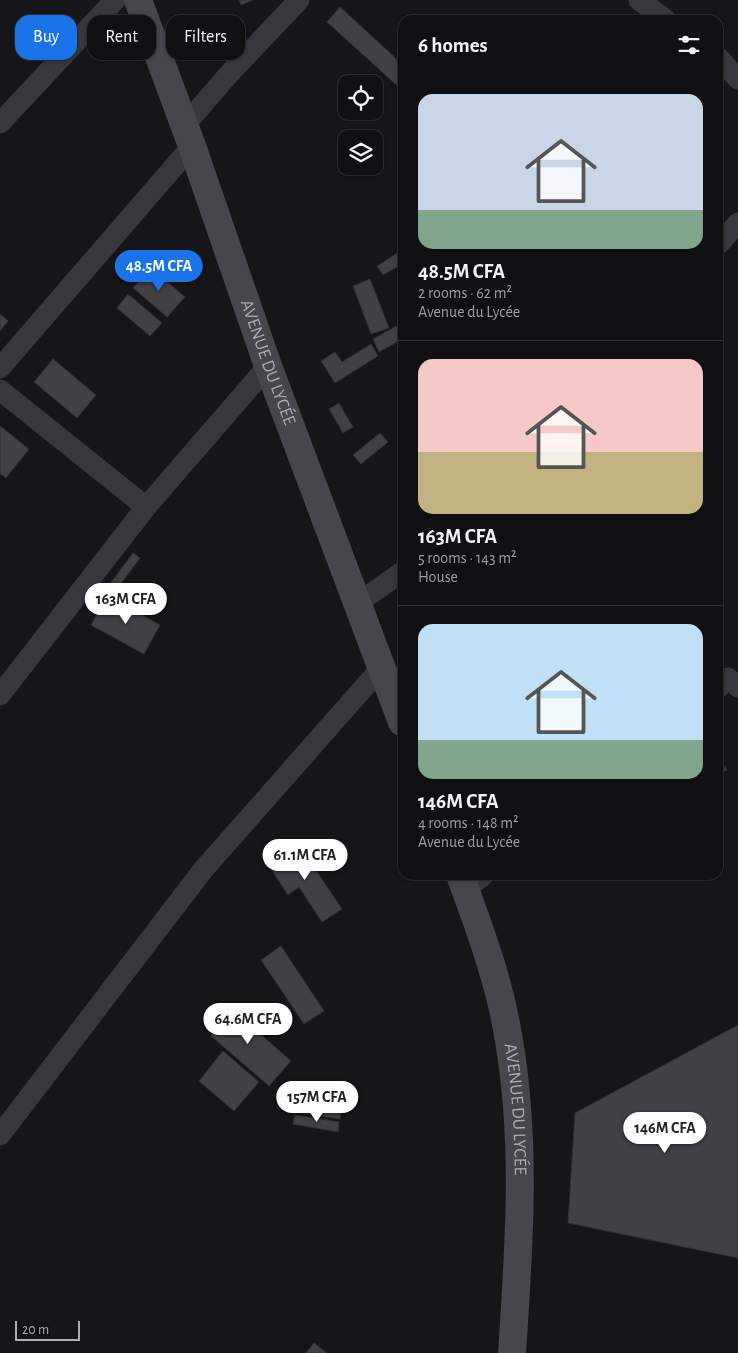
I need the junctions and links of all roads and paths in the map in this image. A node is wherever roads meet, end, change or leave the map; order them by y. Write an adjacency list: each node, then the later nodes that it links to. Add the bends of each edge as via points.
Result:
1 (114, 0): 8 (street)
2 (138, 0): 9 (main road, AVENUE DU LYCÉE)
3 (299, 0): 9 (street, via 229,74)
4 (639, 0): 5 (street)
5 (659, 15)
6 (723, 63): 7 (street)
7 (738, 80)
8 (0, 123)
9 (188, 136): 12 (main road, AVENUE DU LYCÉE); 13 (street)
10 (738, 223): 11 (street)
11 (723, 240)
12 (268, 366): 15 (street); 17 (main road, AVENUE DU LYCÉE)
13 (0, 368)
14 (0, 390): 15 (street)
15 (146, 507): 19 (street)
16 (398, 575): 17 (street)
17 (358, 602): 18 (main road, AVENUE DU LYCÉE)
18 (382, 667): 20 (main road, AVENUE DU LYCÉE); 22 (street, via 203,870)
19 (0, 695)
20 (398, 711)
21 (469, 880): 23 (main road, AVENUE DU LYCÉE, via 506,1026 517,1113 520,1196)
22 (0, 1135)
23 (512, 1353)

